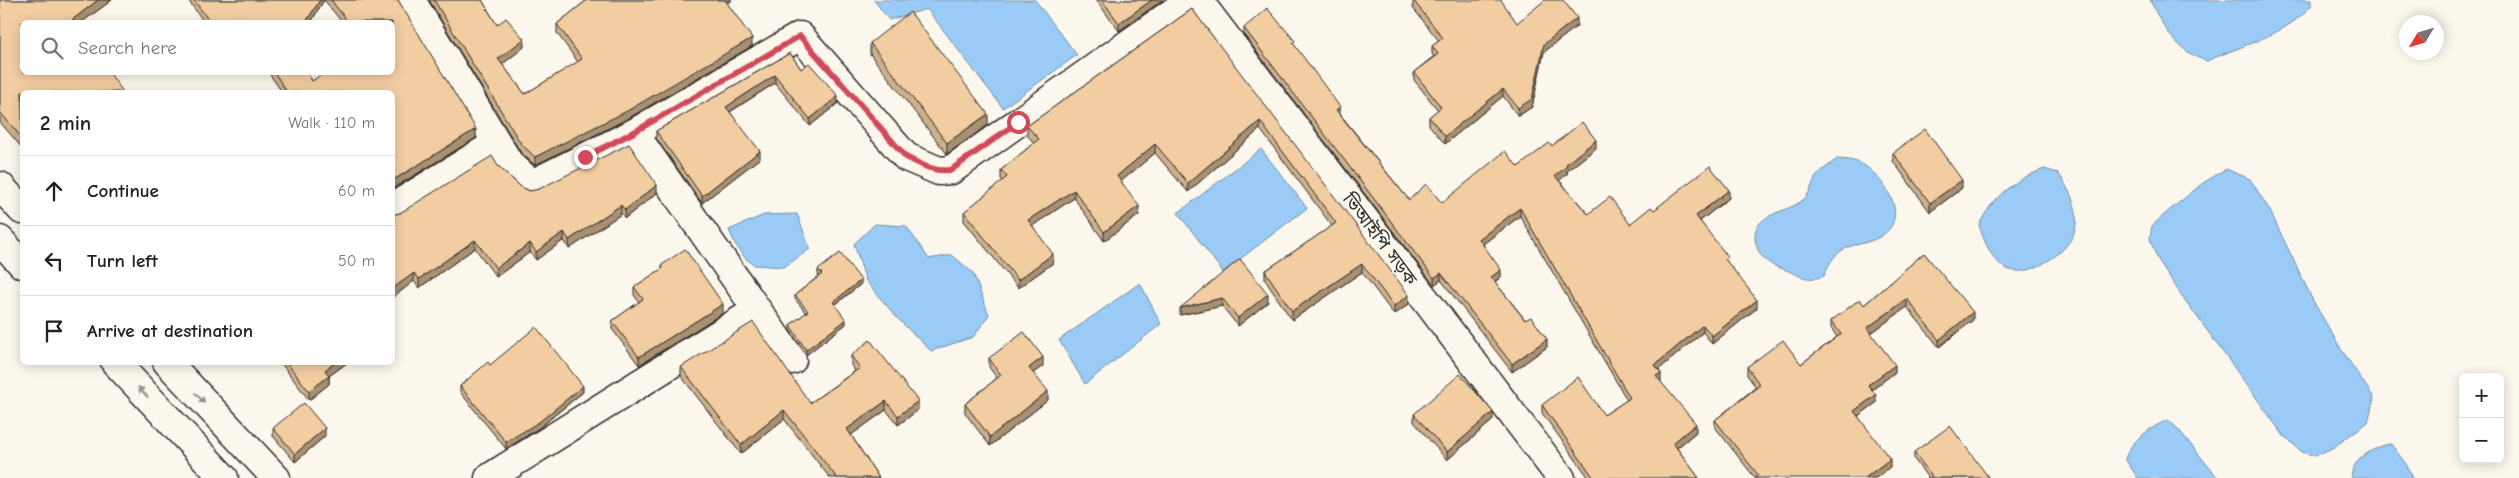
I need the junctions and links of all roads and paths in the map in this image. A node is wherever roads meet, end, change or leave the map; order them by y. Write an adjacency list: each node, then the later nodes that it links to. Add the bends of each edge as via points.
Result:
1 (411, 0): 5 (street)
2 (1190, 0): 4 (street, via 951,170 939,171 906,157 800,36)
3 (1198, 0): 18 (street, ভিআইপি সড়ক)
4 (634, 132): 5 (street, via 532,184 509,163); 11 (street)
5 (497, 143): 7 (street)
6 (0, 186): 8 (street)
7 (395, 206)
8 (20, 208)
9 (0, 240): 10 (street)
10 (20, 262)
11 (757, 310): 12 (street); 17 (street)
12 (792, 360)
13 (118, 365): 15 (street, one-way to 13)
14 (170, 365): 16 (street, one-way to 16)
15 (224, 478)
16 (276, 478)
17 (489, 478)
18 (1561, 478)

